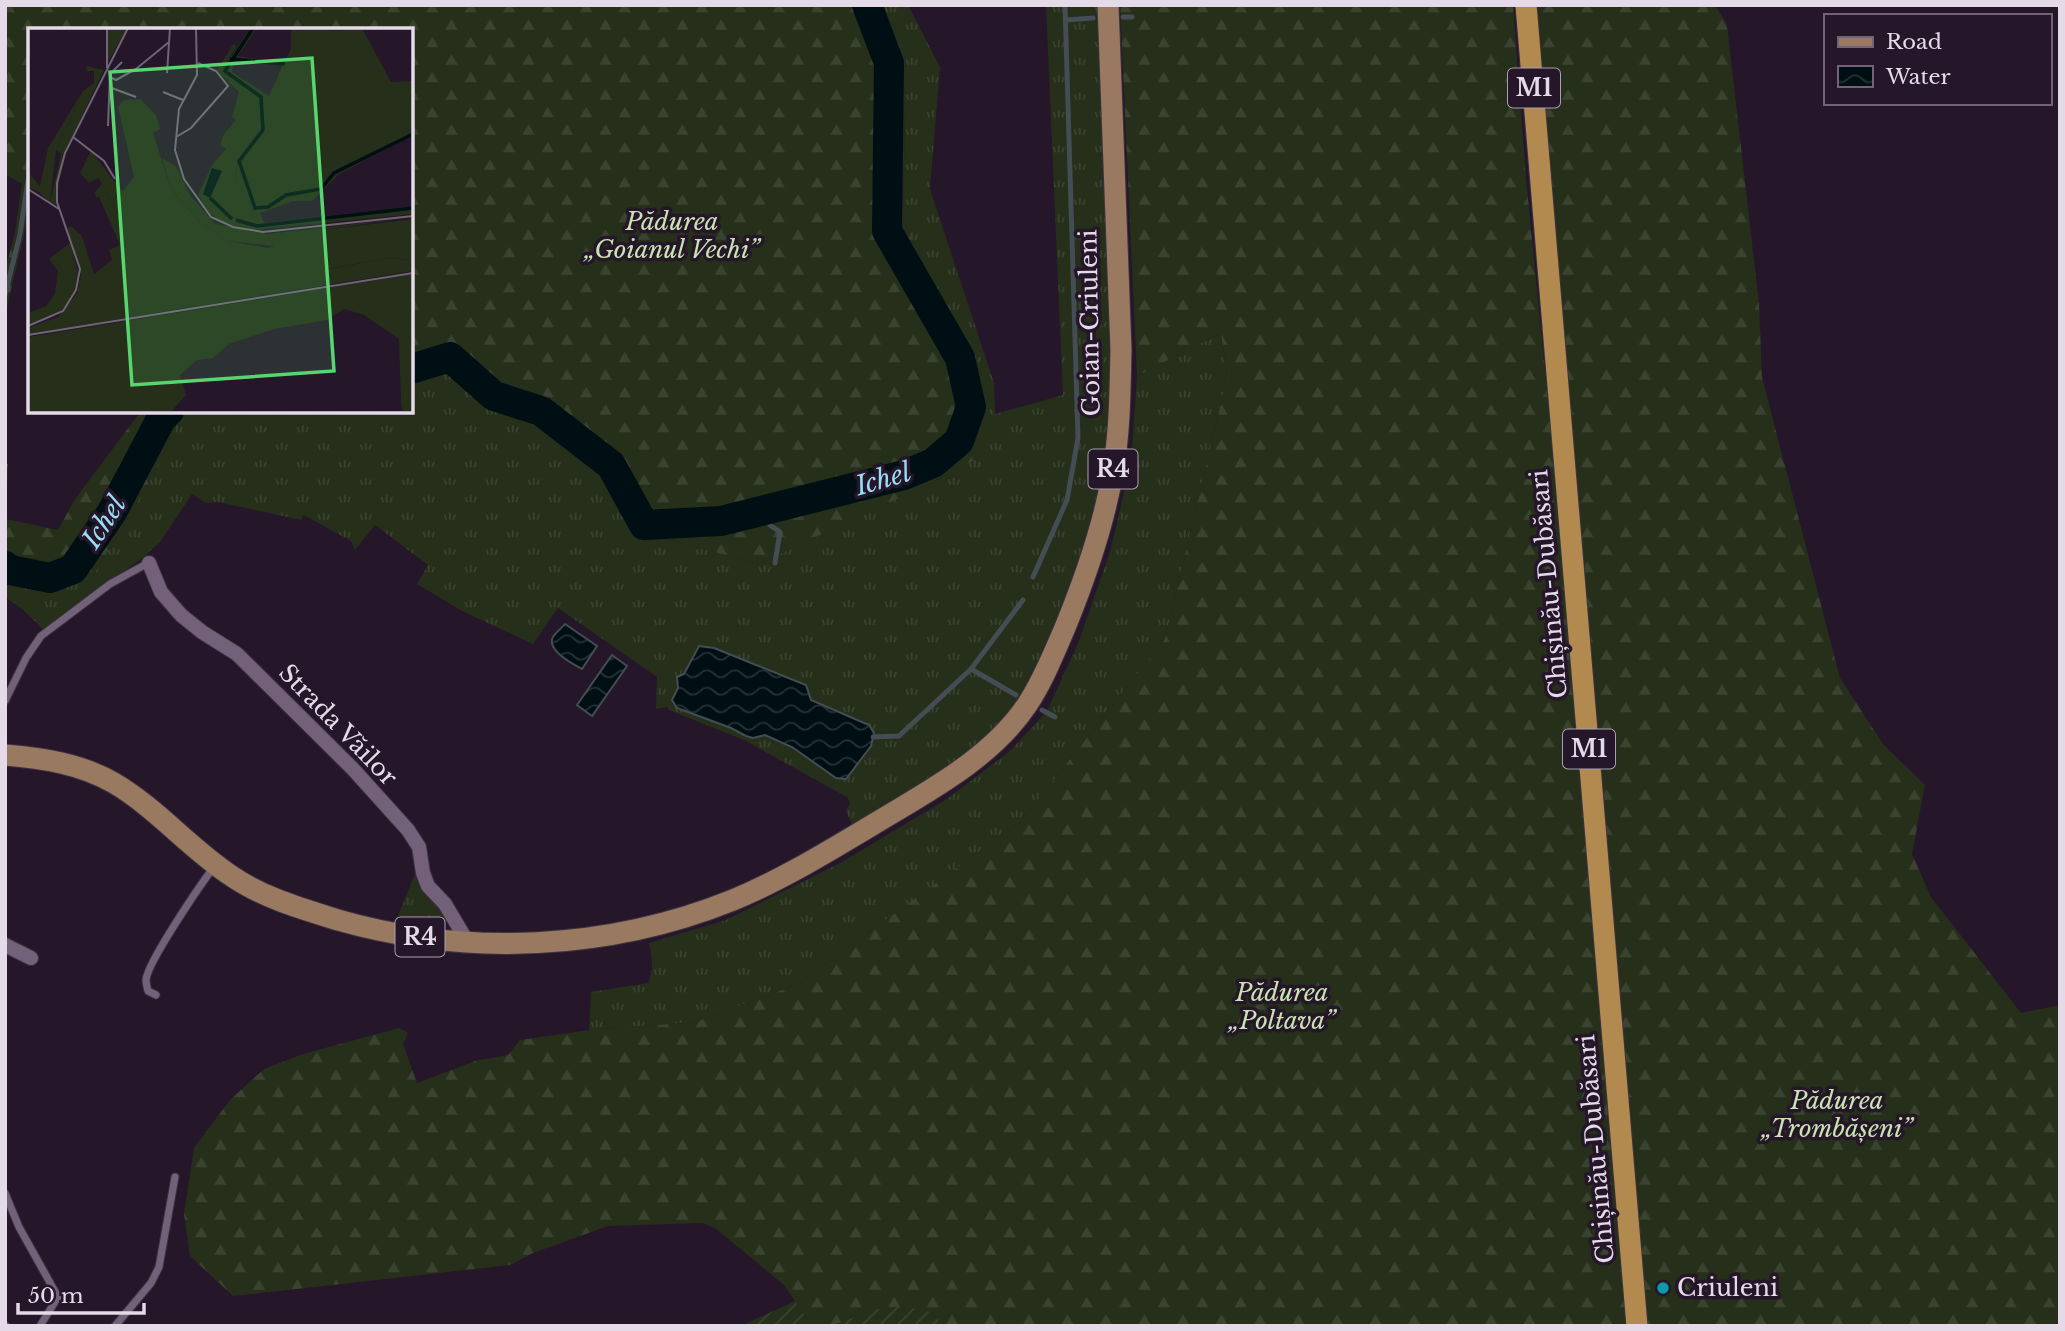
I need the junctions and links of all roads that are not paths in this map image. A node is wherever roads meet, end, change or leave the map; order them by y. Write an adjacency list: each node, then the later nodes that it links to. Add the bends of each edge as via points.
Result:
1 (1108, 5): 7 (main road, Goian-Criuleni / R4, via 1121,362 1114,468 1077,599 1026,707 998,740 945,782 808,862 734,899 643,930 542,943)
2 (1527, 5): 15 (highway, Chișinău-Dubăsari / M1)
3 (149, 563): 4 (lane, via 110,584 41,636); 7 (street, Strada Văilor, via 161,592 181,615 237,654 408,830 419,847 428,886)
4 (5, 701)
5 (5, 755): 6 (main road, R4, via 63,762 116,784)
6 (216, 865): 7 (main road, R4, via 258,891 341,920 404,935); 10 (lane, via 146,979 148,991)
7 (467, 941)
8 (5, 945): 9 (street)
9 (31, 958)
10 (156, 995)
11 (175, 1177): 14 (lane, via 159,1267)
12 (5, 1193): 13 (lane, via 58,1297)
13 (40, 1326)
14 (115, 1326)
15 (1637, 1326)

